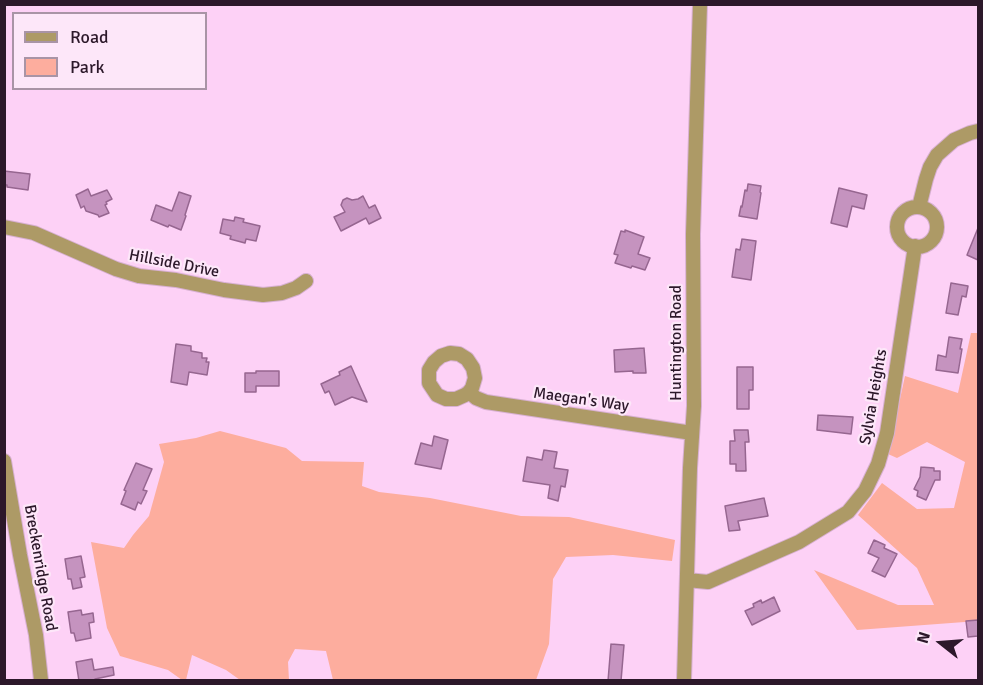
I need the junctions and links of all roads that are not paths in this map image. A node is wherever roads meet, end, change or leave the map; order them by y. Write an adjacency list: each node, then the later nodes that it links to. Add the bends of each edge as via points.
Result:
1 (700, 4): 8 (street, Huntington Road)
2 (978, 131): 3 (street, via 954,140 938,155 930,167)
3 (919, 207): 5 (street, via 933,215 936,227 930,242); 5 (street, via 906,210 897,225 902,241)
4 (4, 227): 6 (street, Hillside Drive, via 34,234 139,276 263,295 282,293)
5 (915, 246): 11 (street, Sylvia Heights, via 887,433 865,491 848,512 799,542 708,582)
6 (306, 281)
7 (469, 392): 8 (street, Maegan's Way, via 486,402)
8 (692, 433): 11 (street, Huntington Road)
9 (4, 461): 10 (street, Breckenridge Road)
10 (6, 484): 12 (street, Breckenridge Road, via 36,635)
11 (687, 580): 13 (street, Huntington Road)
12 (41, 681)
13 (684, 681)

